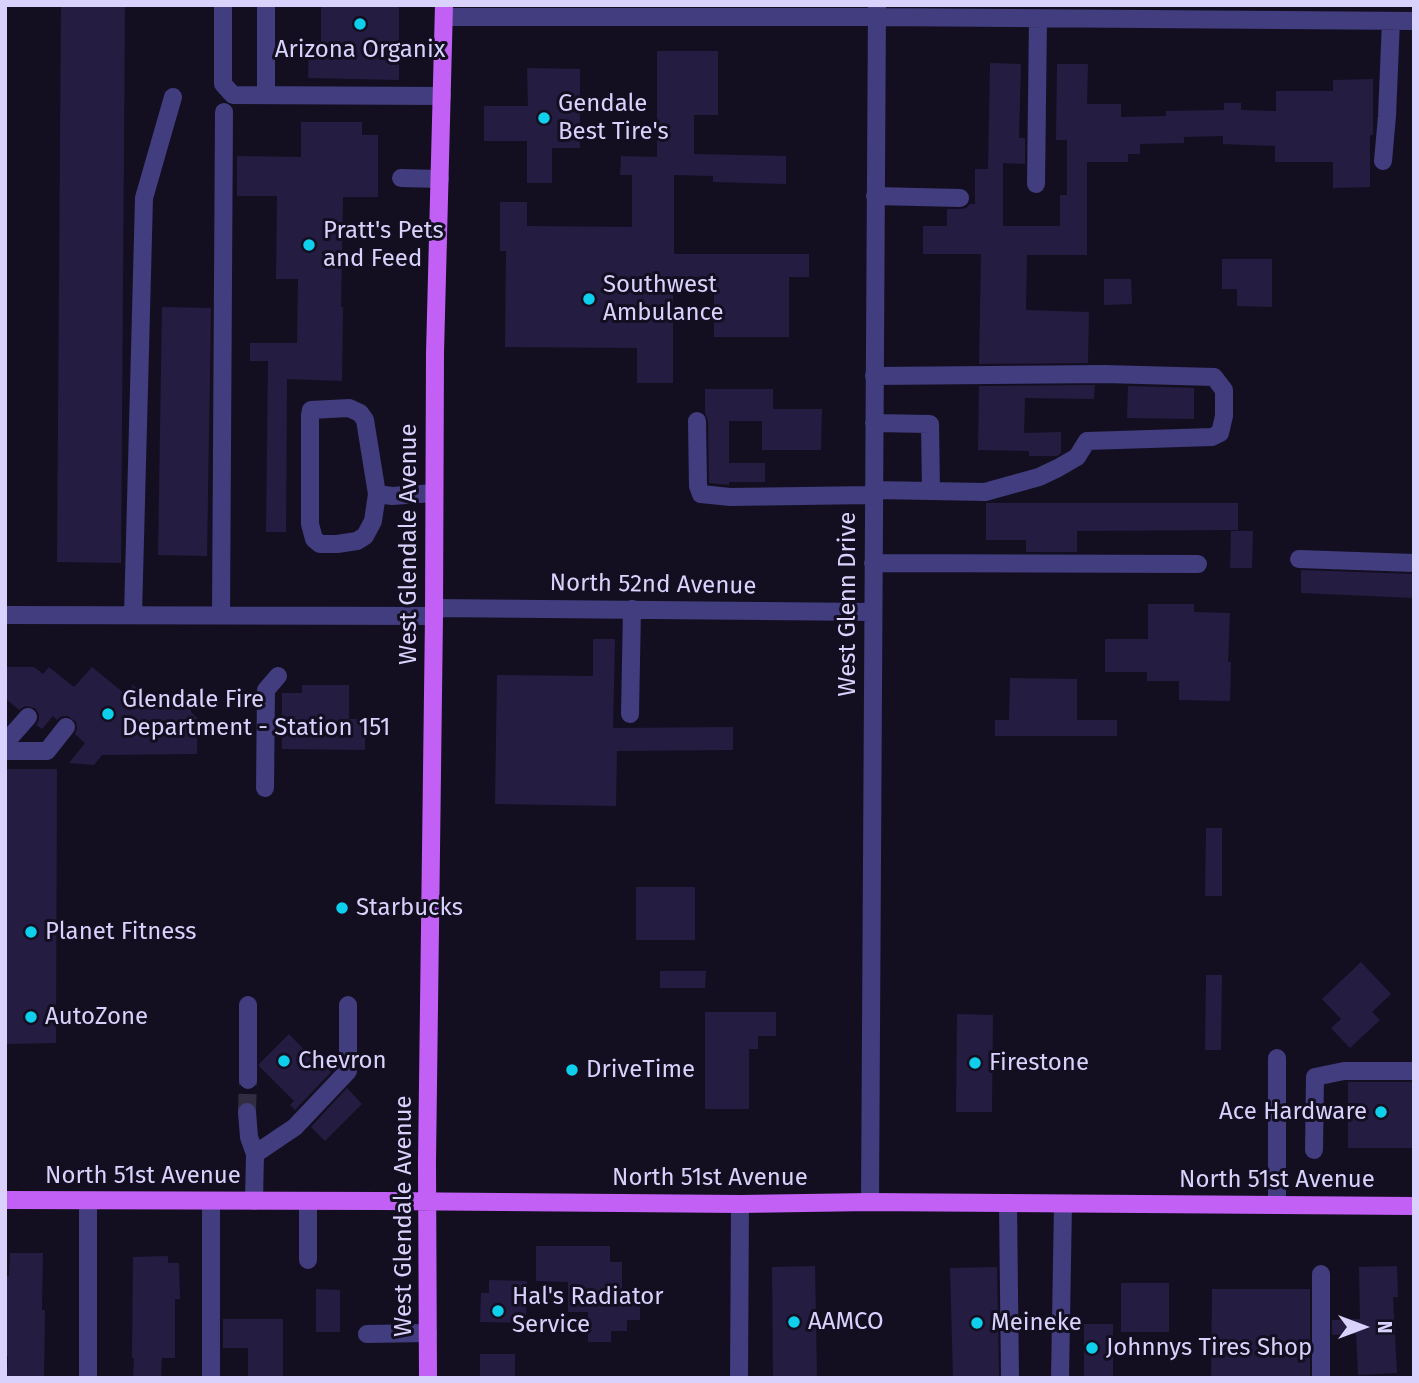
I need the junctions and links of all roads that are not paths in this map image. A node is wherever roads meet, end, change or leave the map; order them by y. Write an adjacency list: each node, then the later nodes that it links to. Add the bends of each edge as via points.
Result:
1 (223, 5): 10 (street, via 223,84 233,95)
2 (266, 5): 10 (street)
3 (444, 11): 4 (street); 11 (main road, West Glendale Avenue)
4 (545, 11): 5 (street)
5 (591, 11): 6 (street)
6 (877, 11): 7 (street); 18 (street, West Glenn Drive)
7 (1038, 18): 8 (street); 17 (street)
8 (1391, 21): 9 (street); 14 (street)
9 (1414, 21)
10 (266, 95): 11 (street)
11 (442, 96): 16 (main road, West Glendale Avenue)
12 (173, 97): 35 (street, via 144,198)
13 (224, 112): 36 (street)
14 (1383, 161)
15 (401, 178): 16 (street)
16 (440, 179): 24 (main road, West Glendale Avenue)
17 (1037, 184)
18 (875, 196): 19 (street); 20 (street, West Glenn Drive)
19 (960, 198)
20 (874, 376): 22 (street, West Glenn Drive); 23 (street, via 1214,377 1224,390 1220,433 1212,437 1087,441 1077,457 1039,477 985,492)
21 (697, 421): 25 (street, via 701,494)
22 (874, 423): 23 (street, via 930,424); 25 (street, West Glenn Drive)
23 (932, 491): 25 (street)
24 (434, 493): 26 (street); 32 (main road, West Glendale Avenue)
25 (873, 493): 28 (street, West Glenn Drive)
26 (377, 494): 26 (street, via 368,434 360,413 349,408 311,410 310,524 314,540 337,544 365,536 373,521)
27 (1299, 559): 29 (street)
28 (873, 563): 30 (street); 33 (street, West Glenn Drive)
29 (1414, 563)
30 (1198, 564)
31 (632, 610): 32 (street, North 52nd Avenue); 33 (street, North 52nd Avenue); 38 (street)
32 (434, 612): 36 (street, North 52nd Avenue); 57 (main road, West Glendale Avenue)
33 (872, 612): 58 (street, West Glenn Drive)
34 (5, 615): 35 (street, North 52nd Avenue)
35 (133, 615): 36 (street, North 52nd Avenue)
36 (221, 615)
37 (278, 676): 43 (street, via 267,690)
38 (630, 714)
39 (28, 717): 41 (street)
40 (66, 727): 42 (street, via 47,751)
41 (5, 743)
42 (5, 751)
43 (265, 788)
44 (248, 1005): 48 (street)
45 (348, 1005): 51 (street, via 348,1071 295,1127)
46 (1277, 1058): 62 (street)
47 (1414, 1071): 50 (street, via 1344,1071 1315,1077)
48 (248, 1080)
49 (247, 1112): 51 (street)
50 (1314, 1150)
51 (255, 1154): 55 (street)
52 (5, 1200): 53 (main road, North 51st Avenue)
53 (88, 1200): 54 (main road, North 51st Avenue); 68 (street)
54 (211, 1200): 55 (main road, North 51st Avenue); 69 (street)
55 (254, 1200): 56 (main road, North 51st Avenue)
56 (308, 1201): 57 (main road, North 51st Avenue); 64 (street)
57 (428, 1201): 59 (main road, North 51st Avenue); 66 (main road, West Glendale Avenue)
58 (870, 1202): 59 (main road, North 51st Avenue); 60 (main road, North 51st Avenue)
59 (740, 1204): 71 (street)
60 (1008, 1204): 61 (main road, North 51st Avenue); 72 (street)
61 (1063, 1204): 62 (main road, North 51st Avenue); 73 (street)
62 (1277, 1204): 63 (main road, North 51st Avenue)
63 (1414, 1206)
64 (308, 1260)
65 (1321, 1274): 74 (street)
66 (428, 1333): 67 (street); 70 (main road, West Glendale Avenue)
67 (367, 1334)
68 (88, 1378)
69 (211, 1378)
70 (428, 1378)
71 (739, 1378)
72 (1010, 1378)
73 (1060, 1378)
74 (1321, 1378)

